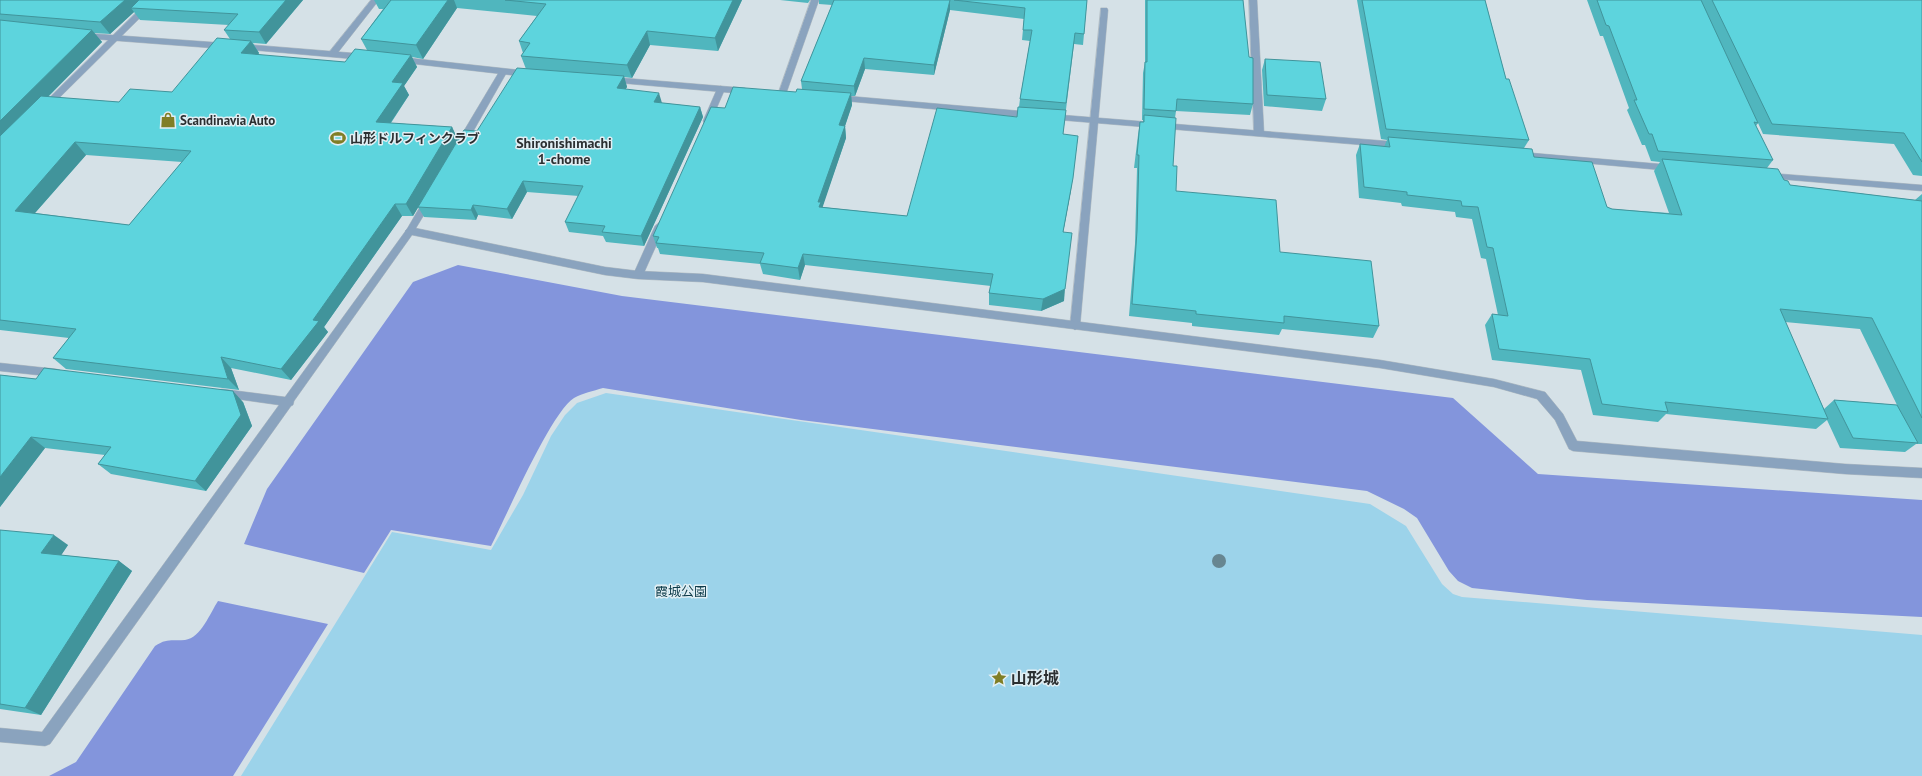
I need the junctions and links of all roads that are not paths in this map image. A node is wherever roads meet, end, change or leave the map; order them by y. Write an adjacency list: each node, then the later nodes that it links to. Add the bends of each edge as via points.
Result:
1 (154, 0): 7 (street)
2 (375, 0): 8 (street)
3 (815, 0): 16 (street)
4 (1253, 0): 21 (street)
5 (1104, 10): 19 (street)
6 (76, 35): 7 (street)
7 (114, 39): 8 (street); 18 (street)
8 (333, 53): 9 (street)
9 (372, 57)
10 (387, 59): 11 (street)
11 (503, 72): 12 (street); 23 (street)
12 (534, 74)
13 (604, 80): 14 (street)
14 (721, 88): 15 (street); 20 (street)
15 (751, 91)
16 (782, 94)
17 (828, 98): 19 (street)
18 (38, 114)
19 (1093, 120): 21 (street); 32 (street)
20 (702, 132)
21 (1259, 133): 22 (street)
22 (1411, 146)
23 (456, 152)
24 (1514, 154): 25 (street)
25 (1681, 169)
26 (1761, 175): 27 (street, via 1775,173)
27 (1922, 188)
28 (433, 192): 30 (street)
29 (663, 218): 31 (street)
30 (410, 231): 31 (street, via 605,271); 36 (street)
31 (638, 275): 32 (street, via 703,278)
32 (1075, 326): 37 (street, via 1380,364 1494,383 1541,395 1559,417 1573,446)
33 (0, 367): 34 (street)
34 (70, 375)
35 (211, 392): 36 (street)
36 (289, 402): 38 (street, via 45,739)
37 (1922, 473)
38 (0, 735)

